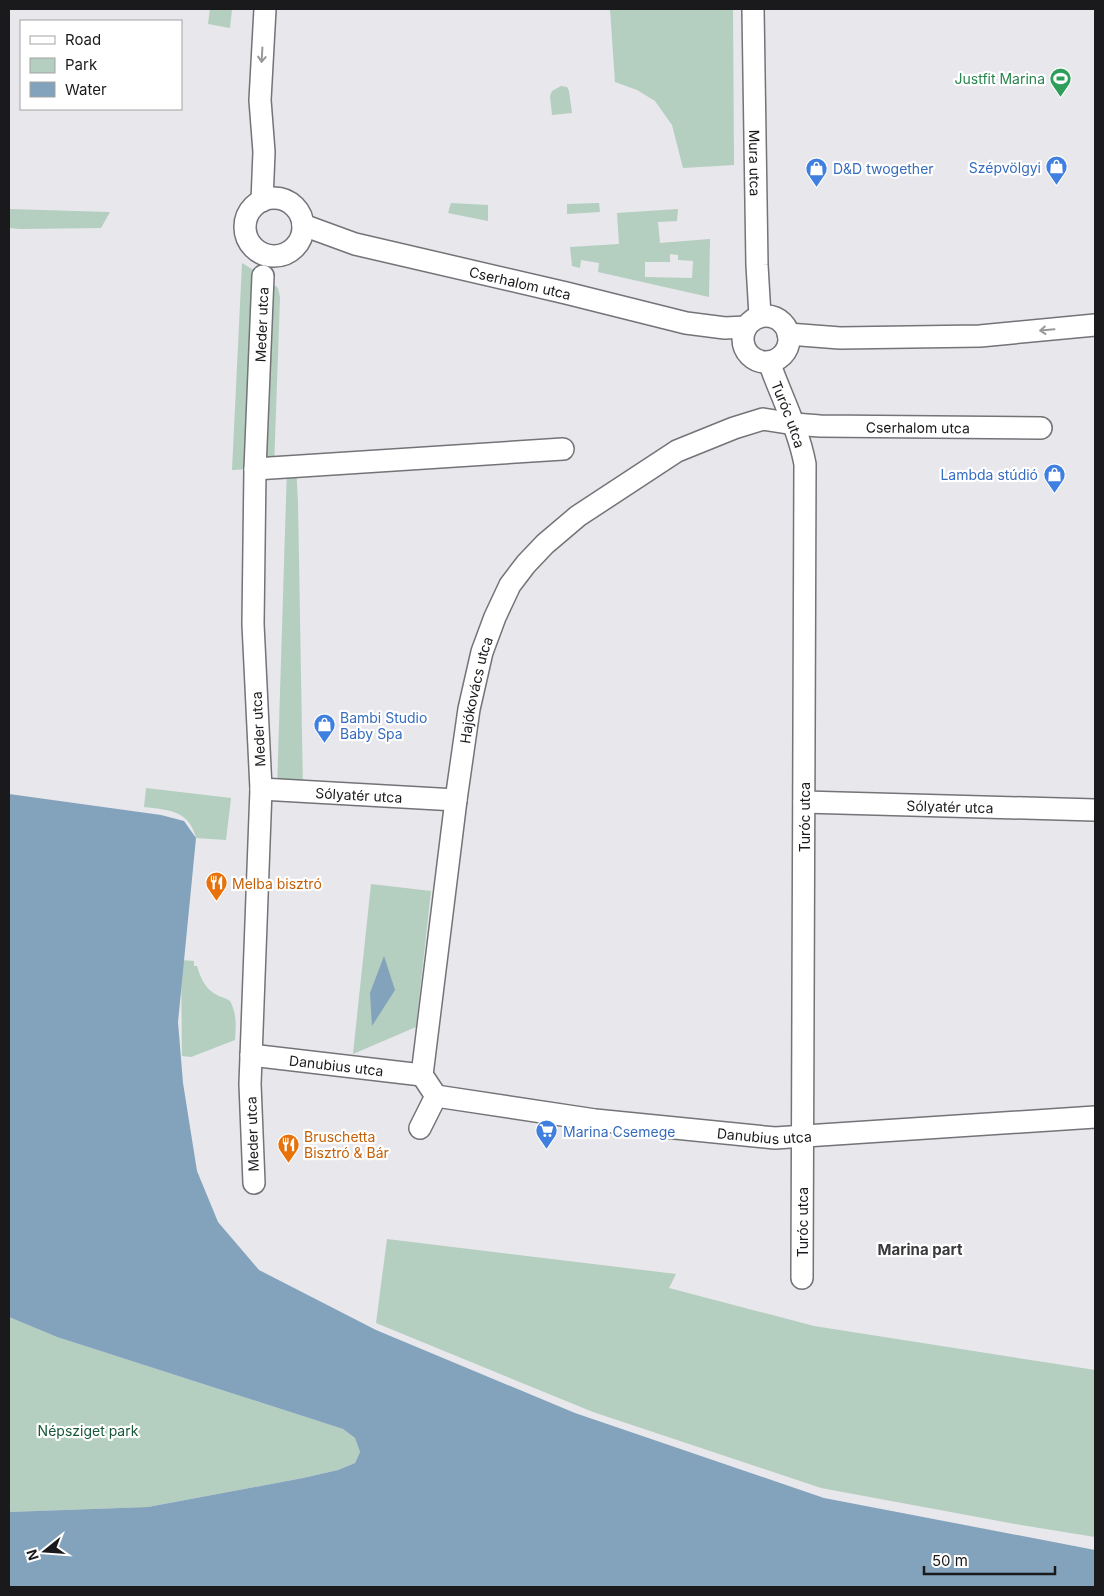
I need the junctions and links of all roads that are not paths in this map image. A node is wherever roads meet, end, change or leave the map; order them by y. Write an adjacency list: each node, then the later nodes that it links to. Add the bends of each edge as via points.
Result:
1 (264, 9): 3 (street, one-way to 3, via 260,100)
2 (753, 9): 7 (street, Mura utca, via 757,265)
3 (269, 199): 4 (street, via 292,204 301,217); 4 (street, via 254,206 245,225 246,235 255,250 280,256 295,248)
4 (301, 233): 7 (street, Cserhalom utca, via 686,323 723,338)
5 (263, 276): 13 (street, Meder utca)
6 (1095, 325): 8 (street, one-way to 8, via 980,336 840,338 807,346)
7 (749, 329): 8 (street, via 767,316 774,317 785,327); 9 (street, via 750,355)
8 (787, 342): 9 (street, via 782,355)
9 (769, 362): 10 (street, Turóc utca)
10 (794, 424): 11 (street, Cserhalom utca); 15 (street, Hajókovács utca, via 763,419 677,451 578,516 526,564 510,586 482,652 469,709); 16 (street, Turóc utca, via 805,464)
11 (1041, 428)
12 (563, 449): 13 (street)
13 (255, 469): 14 (street, Meder utca, via 253,624)
14 (261, 789): 15 (street, Sólyatér utca); 18 (street, Meder utca)
15 (456, 800): 19 (street, Hajókovács utca)
16 (804, 802): 17 (street, Sólyatér utca); 23 (street, Turóc utca)
17 (1095, 810)
18 (252, 1055): 19 (street, Danubius utca); 24 (street, Meder utca)
19 (422, 1075): 20 (street)
20 (436, 1096): 22 (street); 23 (street, Danubius utca, via 595,1120 775,1138)
21 (1095, 1117): 23 (street, Danubius utca)
22 (420, 1128)
23 (802, 1137): 25 (street, Turóc utca)
24 (254, 1183)
25 (802, 1278)

